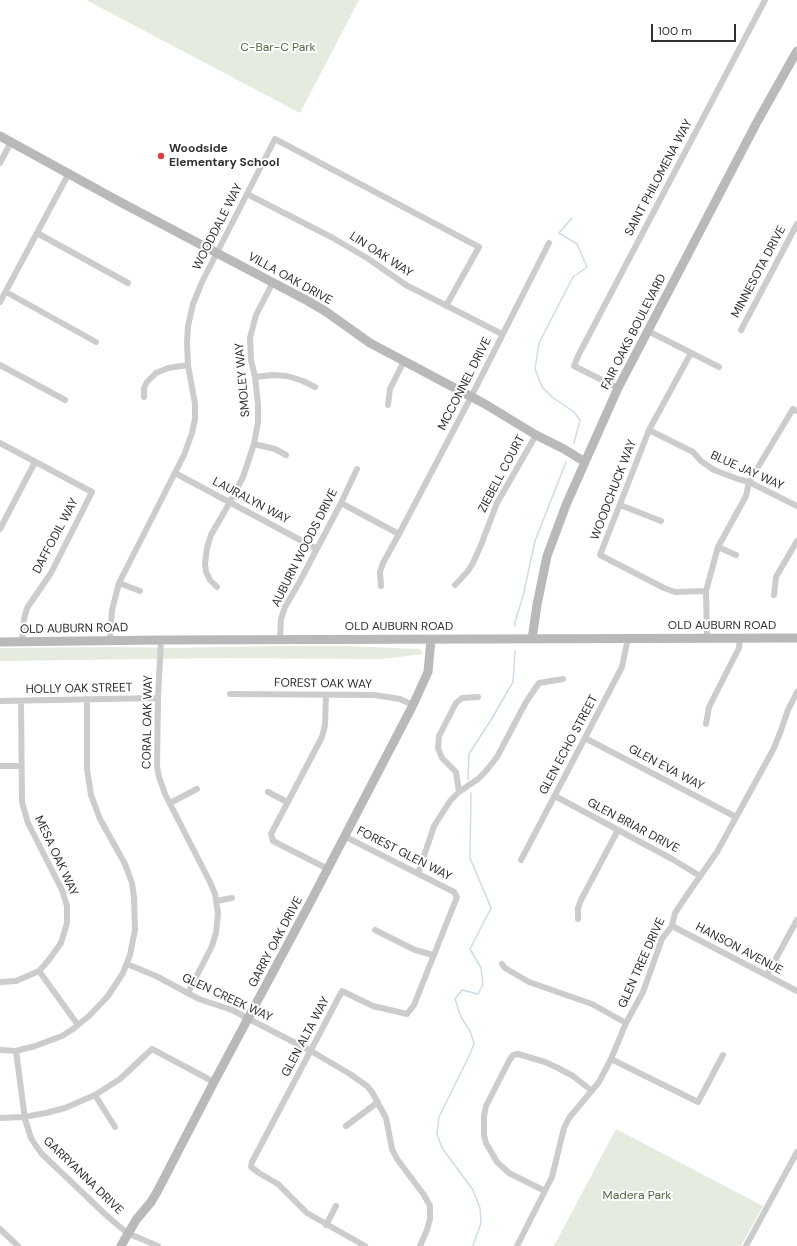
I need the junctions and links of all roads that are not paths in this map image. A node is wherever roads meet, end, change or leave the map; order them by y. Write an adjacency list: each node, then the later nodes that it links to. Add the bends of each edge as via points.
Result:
1 (765, 0): 28 (street, SAINT PHILOMENA WAY, via 574,366)
2 (797, 51): 18 (main road, FAIR OAKS BOULEVARD)
3 (0, 136): 4 (main road, VILLA OAK DRIVE)
4 (11, 142): 5 (street); 6 (main road, VILLA OAK DRIVE)
5 (0, 163)
6 (69, 173): 9 (street); 11 (main road, VILLA OAK DRIVE)
7 (247, 194): 11 (street, WOODDALE WAY); 16 (street, LIN OAK WAY, via 333,238 400,281); 16 (street, WOODDALE WAY, via 276,139 479,247)
8 (797, 224): 17 (street, MINNESOTA DRIVE)
9 (37, 233): 13 (street); 14 (street)
10 (550, 243): 19 (street, MCCONNEL DRIVE)
11 (217, 252): 12 (main road, VILLA OAK DRIVE); 24 (street, WOODDALE WAY, via 191,311 187,338)
12 (273, 282): 22 (main road, VILLA OAK DRIVE, via 313,304 364,340); 26 (street, SMOLEY WAY, via 251,331 250,351)
13 (128, 283)
14 (6, 292): 15 (street); 20 (street)
15 (0, 302)
16 (446, 306): 19 (street, LIN OAK WAY)
17 (741, 330)
18 (648, 331): 21 (street); 28 (main road, FAIR OAKS BOULEVARD)
19 (502, 334): 30 (street, MCCONNEL DRIVE)
20 (96, 342)
21 (691, 353): 25 (street); 34 (street, WOODCHUCK WAY)
22 (404, 361): 30 (main road, VILLA OAK DRIVE); 32 (street, via 390,389)
23 (0, 365): 31 (street)
24 (188, 366): 29 (street, via 168,368 156,373 145,385); 42 (street, WOODDALE WAY, via 194,396 195,419 189,444)
25 (720, 367)
26 (255, 377): 27 (street, via 287,376 298,378); 37 (street, SMOLEY WAY, via 258,416)
27 (315, 387)
28 (618, 388): 40 (main road, FAIR OAKS BOULEVARD)
29 (144, 397)
30 (471, 397): 35 (main road, VILLA OAK DRIVE); 50 (street, MCCONNEL DRIVE)
31 (65, 400)
32 (388, 405)
33 (797, 411): 43 (street, via 793,409)
34 (649, 430): 43 (street, BLUE JAY WAY, via 693,452 714,470); 46 (street, WOODCHUCK WAY)
35 (536, 435): 40 (main road, VILLA OAK DRIVE); 56 (street, ZIEBELL COURT, via 496,503 468,571)
36 (0, 443): 39 (street, DAFFODIL WAY)
37 (254, 444): 38 (street, via 275,449); 44 (street, SMOLEY WAY, via 246,471)
38 (286, 455)
39 (35, 462): 49 (street); 72 (street, DAFFODIL WAY, via 92,492 51,573 28,608)
40 (584, 462): 67 (main road, FAIR OAKS BOULEVARD, via 547,556)
41 (357, 469): 45 (street, AUBURN WOODS DRIVE)
42 (175, 473): 44 (street, LAURALYN WAY); 55 (street, WOODDALE WAY)
43 (749, 482): 47 (street, BLUE JAY WAY); 52 (street, via 746,496)
44 (230, 502): 53 (street, LAURALYN WAY); 58 (street, SMOLEY WAY, via 211,535 207,548 206,572)
45 (341, 503): 50 (street); 53 (street, AUBURN WOODS DRIVE)
46 (620, 505): 48 (street); 60 (street, WOODCHUCK WAY, via 600,555 669,590)
47 (797, 506)
48 (661, 521)
49 (0, 528)
50 (399, 534): 57 (street, MCCONNEL DRIVE, via 381,568)
51 (797, 541): 61 (street, via 776,578)
52 (718, 547): 54 (street); 60 (street)
53 (317, 548): 66 (street, AUBURN WOODS DRIVE, via 285,607)
54 (736, 555)
55 (118, 583): 59 (street); 68 (street, WOODDALE WAY, via 112,610)
56 (455, 585)
57 (381, 586)
58 (217, 587)
59 (140, 591)
60 (706, 591): 63 (street)
61 (774, 595)
62 (628, 638): 63 (main road, OLD AUBURN ROAD); 67 (main road, OLD AUBURN ROAD); 84 (street, GLEN ECHO STREET, via 622,667)
63 (707, 638): 64 (main road, OLD AUBURN ROAD)
64 (740, 638): 65 (main road, OLD AUBURN ROAD); 83 (street, via 739,648 709,707)
65 (797, 638)
66 (280, 639): 69 (main road, OLD AUBURN ROAD); 70 (main road, OLD AUBURN ROAD)
67 (532, 639): 70 (main road, OLD AUBURN ROAD)
68 (110, 640): 69 (main road, OLD AUBURN ROAD); 72 (main road, OLD AUBURN ROAD)
69 (161, 640): 78 (street, CORAL OAK WAY)
70 (431, 640): 82 (main road, GARRY OAK DRIVE, via 428,672)
71 (0, 642): 72 (main road, OLD AUBURN ROAD)
72 (22, 642)
73 (563, 680): 89 (street, via 539,682 486,772)
74 (797, 692): 93 (street, GLEN TREE DRIVE, via 773,750)
75 (230, 694): 76 (street, FOREST OAK WAY)
76 (326, 695): 82 (street, FOREST OAK WAY, via 385,696); 91 (street, via 322,736)
77 (478, 697): 89 (street, via 462,698 456,703 440,736 438,748 442,758 456,772)
78 (158, 698): 79 (street, HOLLY OAK STREET); 92 (street, CORAL OAK WAY, via 158,772 160,783)
79 (87, 699): 81 (street, HOLLY OAK STREET); 108 (street, via 87,769 91,795 100,819 132,882 135,930)
80 (0, 701): 81 (street, HOLLY OAK STREET)
81 (21, 701): 86 (street, MESA OAK WAY)
82 (413, 705): 95 (main road, GARRY OAK DRIVE)
83 (706, 724)
84 (585, 738): 90 (street, GLEN ECHO STREET); 93 (street, GLEN EVA WAY)
85 (0, 766): 86 (street)
86 (21, 766): 110 (street, MESA OAK WAY, via 21,793 25,815 62,890 67,906 67,923 62,939)
87 (197, 789): 92 (street)
88 (268, 792): 91 (street)
89 (458, 792): 98 (street, via 434,826)
90 (554, 796): 94 (street, GLEN BRIAR DRIVE); 96 (street, GLEN ECHO STREET)
91 (287, 802): 97 (street, via 271,834 274,841)
92 (170, 803): 102 (street, CORAL OAK WAY, via 210,882)
93 (736, 817): 99 (street, GLEN TREE DRIVE, via 717,852)
94 (618, 830): 99 (street, GLEN BRIAR DRIVE); 103 (street, via 581,900)
95 (344, 836): 97 (main road, GARRY OAK DRIVE); 98 (street, FOREST GLEN WAY)
96 (521, 860)
97 (328, 869): 115 (main road, GARRY OAK DRIVE)
98 (418, 874): 100 (street, FOREST GLEN WAY)
99 (700, 876): 105 (street, GLEN TREE DRIVE, via 675,913)
100 (454, 892): 107 (street, GLEN ALTA WAY, via 457,897)
101 (232, 898): 102 (street)
102 (216, 901): 114 (street, CORAL OAK WAY, via 218,919 214,940)
103 (578, 919)
104 (797, 920): 111 (street)
105 (672, 926): 111 (street, HANSON AVENUE); 116 (street, GLEN TREE DRIVE, via 662,939 642,992)
106 (375, 930): 107 (street, via 415,950)
107 (433, 955): 120 (street, GLEN ALTA WAY, via 414,1004 407,1014 374,1006 342,991)
108 (127, 964): 114 (street, GLEN CREEK WAY); 117 (street, via 104,1002)
109 (502, 964): 116 (street, via 529,982 585,1001)
110 (39, 971): 112 (street, MESA OAK WAY, via 16,981); 117 (street)
111 (766, 975): 113 (street, HANSON AVENUE)
112 (0, 982)
113 (797, 991)
114 (188, 993): 115 (street, GLEN CREEK WAY)
115 (249, 1019): 120 (street, GLEN CREEK WAY); 123 (main road, GARRY OAK DRIVE)
116 (626, 1023): 122 (street, GLEN TREE DRIVE)
117 (78, 1025): 119 (street, via 62,1036)
118 (0, 1050): 119 (street)
119 (16, 1051): 127 (street, GARRYANNA DRIVE)
120 (310, 1051): 126 (street, GLEN CREEK WAY, via 361,1081); 134 (street, GLEN ALTA WAY, via 251,1167 278,1184 307,1213)
121 (723, 1055): 122 (street, via 698,1102)
122 (611, 1059): 124 (street, GLEN TREE DRIVE)
123 (214, 1082): 125 (street, via 152,1049 124,1075); 136 (main road, GARRY OAK DRIVE, via 157,1192)
124 (592, 1091): 132 (street, GLEN TREE DRIVE, via 569,1118 564,1128 556,1164); 132 (street, via 558,1068 518,1054 513,1055 509,1061 486,1106 484,1135 497,1162 509,1173)
125 (95, 1095): 127 (street, via 65,1108); 129 (street)
126 (378, 1102): 130 (street); 141 (street, GLEN CREEK WAY, via 386,1118 392,1149 397,1159 430,1206 430,1219)
127 (24, 1117): 128 (street); 136 (street, GARRYANNA DRIVE, via 31,1138 42,1154)
128 (0, 1118)
129 (115, 1126)
130 (346, 1126)
131 (797, 1152): 143 (street)
132 (546, 1192): 142 (street, GLEN TREE DRIVE)
133 (336, 1206): 134 (street)
134 (326, 1225): 140 (street, GLEN ALTA WAY)
135 (0, 1229): 137 (street)
136 (127, 1233): 138 (main road, GARRY OAK DRIVE); 139 (street, GARRYANNA DRIVE)
137 (18, 1246)
138 (121, 1246)
139 (158, 1246)
140 (366, 1246)
141 (420, 1246)
142 (517, 1246)
143 (746, 1246)

